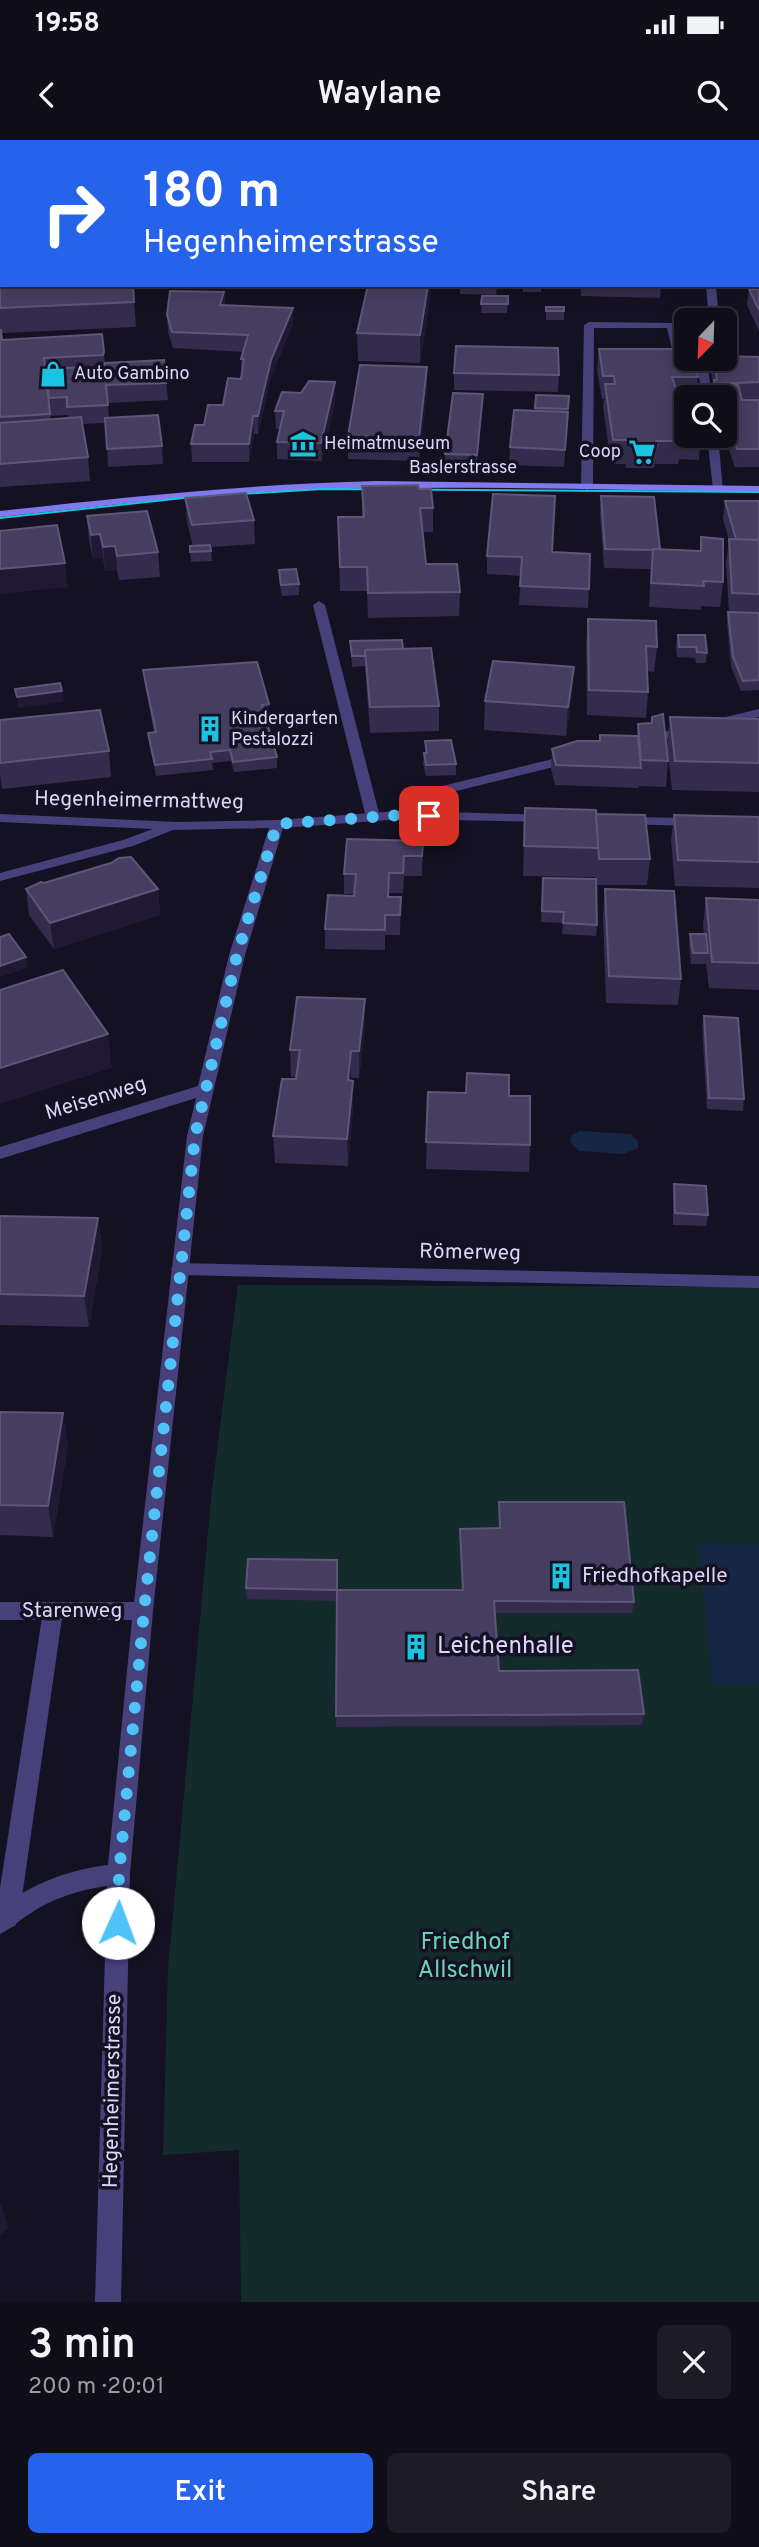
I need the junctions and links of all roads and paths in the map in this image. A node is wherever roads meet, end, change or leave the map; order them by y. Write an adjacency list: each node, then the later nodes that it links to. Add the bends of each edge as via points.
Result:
1 (711, 287): 2 (street)
2 (712, 308)
3 (671, 325): 4 (street); 5 (street, via 680,362 703,368); 7 (street, via 589,325)
4 (674, 325)
5 (705, 385)
6 (714, 448): 8 (street)
7 (587, 487): 8 (street, Baslerstrasse); 10 (street, Baslerstrasse, via 322,486)
8 (719, 489): 9 (street, Baslerstrasse)
9 (759, 489)
10 (0, 514)
11 (319, 605): 16 (street)
12 (759, 713): 13 (street)
13 (624, 746)
14 (584, 756): 15 (street, via 435,792)
15 (402, 815): 16 (street); 18 (street)
16 (373, 817): 21 (street)
17 (0, 818): 22 (street, Hegenheimermattweg)
18 (567, 819)
19 (608, 820): 20 (street)
20 (718, 823)
21 (277, 824): 22 (street, Hegenheimermattweg); 24 (street, Hegenheimerstrasse, via 237,955)
22 (177, 826): 23 (street)
23 (0, 877)
24 (206, 1089): 25 (street, Meisenweg); 26 (street, Hegenheimerstrasse, via 195,1136)
25 (0, 1153)
26 (180, 1269): 27 (street, Römerweg); 30 (street, Hegenheimerstrasse)
27 (759, 1282)
28 (0, 1611): 29 (street, Starenweg)
29 (53, 1611): 30 (street, Starenweg); 32 (street)
30 (144, 1611): 31 (street, Hegenheimerstrasse)
31 (119, 1874): 32 (street, via 73,1880); 33 (street, Hegenheimerstrasse)
32 (3, 1920)
33 (108, 2302)

